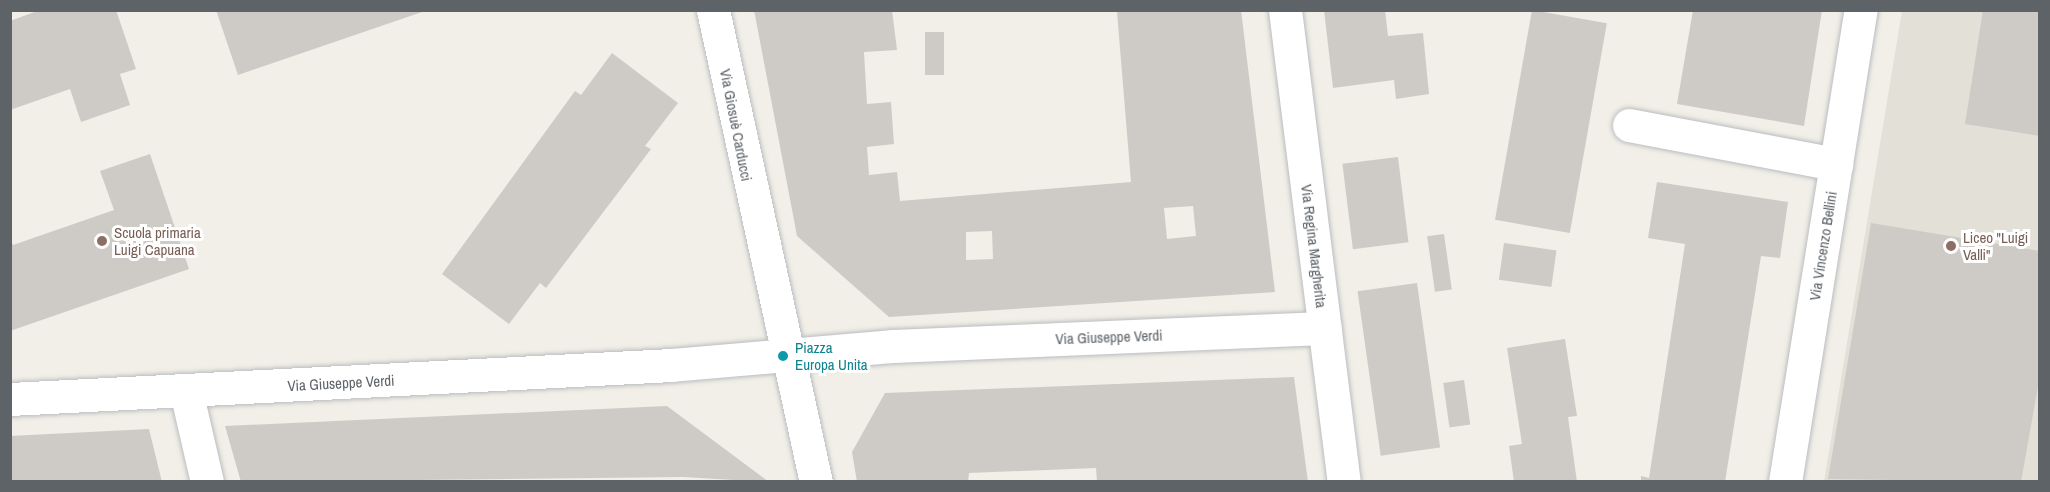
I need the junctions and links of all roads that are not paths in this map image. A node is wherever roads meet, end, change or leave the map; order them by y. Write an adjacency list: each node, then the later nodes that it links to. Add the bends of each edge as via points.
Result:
1 (713, 10): 7 (street, Via Giosuè Carducci)
2 (1285, 10): 6 (street, Via Regina Margherita)
3 (1861, 10): 5 (street, Via Vincenzo Bellini)
4 (1629, 125): 5 (street)
5 (1836, 164): 13 (street, Via Vincenzo Bellini)
6 (1325, 328): 7 (street, Via Giuseppe Verdi, via 892,346); 12 (street, Via Regina Margherita)
7 (786, 355): 8 (street, Via Giuseppe Verdi, via 671,365); 10 (street)
8 (186, 391): 9 (street, Via Giuseppe Verdi); 11 (street)
9 (10, 399)
10 (815, 479)
11 (207, 482)
12 (1344, 482)
13 (1785, 482)

